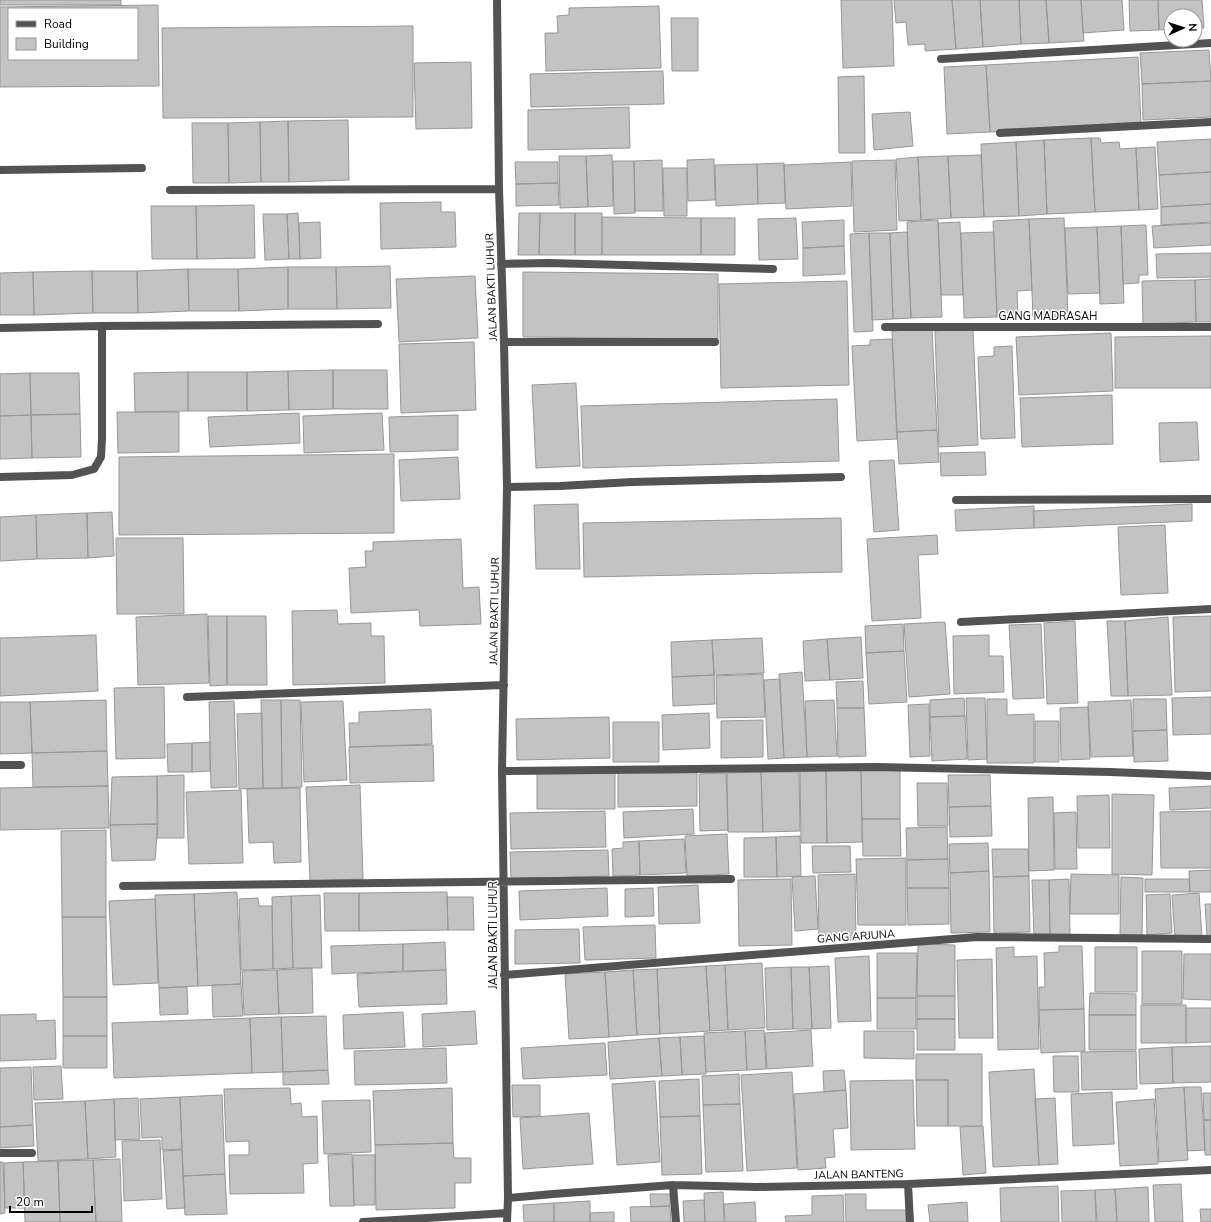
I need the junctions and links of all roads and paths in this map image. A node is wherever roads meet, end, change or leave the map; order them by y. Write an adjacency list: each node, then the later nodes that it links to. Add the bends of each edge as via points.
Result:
1 (497, 0): 8 (street, JALAN BAKTI LUHUR)
2 (1211, 43): 3 (street)
3 (941, 59)
4 (1211, 122): 5 (street)
5 (1000, 133)
6 (142, 168): 7 (street)
7 (0, 170)
8 (499, 189): 9 (street); 10 (street, JALAN BAKTI LUHUR)
9 (170, 190)
10 (501, 264): 11 (street); 17 (street, JALAN BAKTI LUHUR)
11 (773, 269)
12 (378, 324): 13 (street)
13 (102, 326): 16 (street); 19 (street, via 101,457 94,469 72,475)
14 (885, 327): 15 (street, GANG MADRASAH)
15 (1211, 327)
16 (0, 328)
17 (504, 342): 18 (street); 21 (street, JALAN BAKTI LUHUR)
18 (715, 342)
19 (0, 476)
20 (841, 478): 21 (street)
21 (507, 487): 26 (street, JALAN BAKTI LUHUR)
22 (1211, 499): 23 (street)
23 (956, 500)
24 (1211, 610): 25 (street)
25 (961, 622)
26 (504, 685): 27 (street); 30 (street, JALAN BAKTI LUHUR)
27 (186, 697)
28 (21, 765): 29 (street)
29 (0, 766)
30 (502, 770): 31 (street, via 876,767); 33 (street, JALAN BAKTI LUHUR)
31 (1211, 776)
32 (731, 879): 33 (street)
33 (504, 882): 34 (street); 36 (street, JALAN BAKTI LUHUR)
34 (123, 886)
35 (1211, 939): 36 (street, GANG ARJUNA, via 977,938)
36 (504, 975): 42 (street, JALAN BAKTI LUHUR)
37 (0, 1153): 38 (street)
38 (32, 1153)
39 (1211, 1170): 40 (street, JALAN BANTENG)
40 (908, 1184): 41 (street, JALAN BANTENG, via 757,1187); 47 (street)
41 (673, 1185): 42 (street, JALAN BANTENG); 46 (street)
42 (508, 1198): 43 (street, JALAN BAKTI LUHUR)
43 (507, 1213): 44 (street); 45 (street, JALAN BAKTI LUHUR)
44 (363, 1222)
45 (507, 1222)
46 (676, 1222)
47 (910, 1222)

